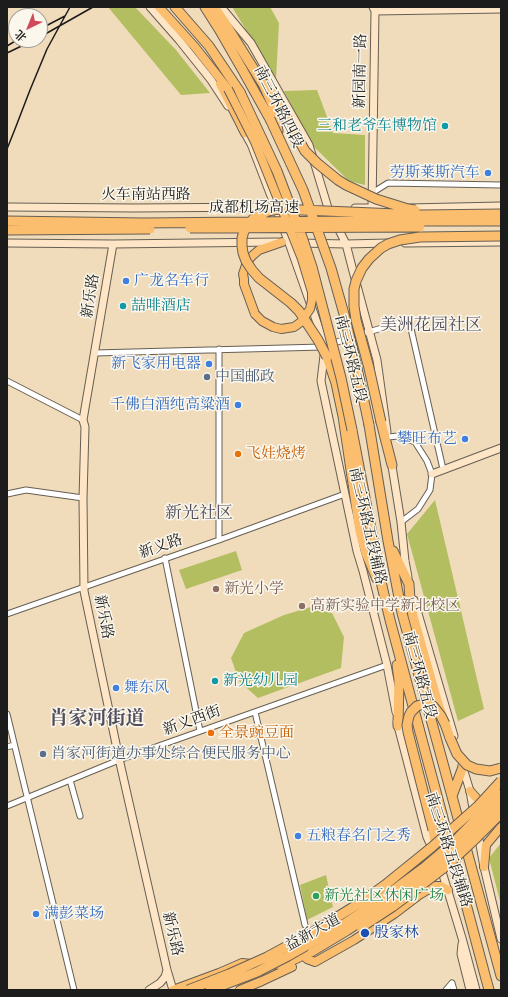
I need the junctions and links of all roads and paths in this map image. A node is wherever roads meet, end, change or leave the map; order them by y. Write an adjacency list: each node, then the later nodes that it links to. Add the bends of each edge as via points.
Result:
1 (150, 7): 15 (main road, 南三环路五段辅路, via 211,80)
2 (159, 7): 12 (main road)
3 (167, 7): 13 (highway, 南三环路四段)
4 (175, 7): 13 (highway, 南三环路四段)
5 (205, 7): 14 (highway, 南三环路四段)
6 (214, 7): 14 (highway, via 263,84 273,106)
7 (221, 7): 11 (main road); 23 (highway, bridge, via 256,63 305,151 322,168 346,185 376,199)
8 (226, 7): 11 (main road)
9 (374, 9): 10 (main road); 17 (main road, 新园南一路)
10 (501, 9)
11 (240, 29): 21 (main road, 南三环路五段辅路, via 251,43 309,145)
12 (195, 47): 15 (main road, via 218,80); 32 (main road, bridge, via 228,89 258,148 302,259 312,292 310,309 294,327 281,328 272,327 255,314 244,284 244,274 247,262 259,250)
13 (226, 70): 28 (highway, 南三环路四段, bridge, via 240,92 277,171)
14 (273, 119): 27 (highway, 南三环路四段, bridge)
15 (245, 133): 20 (main road, 南三环路五段辅路)
16 (501, 184): 17 (street, via 388,183)
17 (372, 193): 22 (main road, 新园南一路)
18 (501, 206): 22 (main road, 火车南站西路)
19 (7, 207): 20 (main road, 火车南站西路)
20 (275, 207): 21 (main road, 火车南站西路); 32 (main road, 南三环路五段辅路)
21 (328, 208): 22 (main road, 火车南站西路); 35 (main road, 南三环路五段辅路)
22 (372, 208)
23 (436, 214): 24 (highway, bridge); 57 (highway, bridge, via 268,211 253,219 242,238 243,253 249,266 259,278 299,311 318,340 332,371 343,416 360,531 372,569)
24 (501, 214)
25 (7, 221): 26 (highway, 成都机场高速, bridge)
26 (501, 221)
27 (315, 224): 53 (highway, 南三环路五段, bridge, via 331,268 357,368)
28 (297, 225): 57 (highway, 南三环路五段, bridge, via 312,266 341,378)
29 (501, 227): 30 (highway, 成都机场高速, bridge)
30 (7, 230)
31 (501, 236): 45 (highway, bridge, via 420,237 400,240 381,248 362,268 354,289 356,320)
32 (285, 242): 34 (main road); 35 (main road); 38 (main road, 南三环路五段辅路)
33 (501, 242): 35 (main road)
34 (113, 244): 36 (main road); 40 (main road, 新乐路)
35 (346, 244): 37 (main road, 南三环路五段辅路)
36 (8, 245)
37 (369, 332): 38 (street); 43 (main road, 南三环路五段辅路, via 377,360); 46 (street, via 409,320)
38 (325, 347): 39 (street); 49 (main road, 南三环路五段辅路, via 321,381)
39 (219, 350): 40 (street); 52 (street)
40 (95, 353): 42 (main road, 新乐路)
41 (7, 381): 42 (street)
42 (83, 420): 50 (main road, 新乐路)
43 (388, 437): 45 (main road, 南三环路五段辅路); 47 (street, via 398,436 415,442)
44 (501, 448): 46 (main road)
45 (392, 465): 51 (main road, 南三环路五段辅路)
46 (443, 469): 47 (main road)
47 (432, 474): 51 (street, via 430,490 418,509)
48 (7, 494): 50 (street, via 26,490)
49 (345, 494): 52 (street, 新义路); 60 (main road, 南三环路五段辅路)
50 (83, 498): 56 (main road, 新乐路)
51 (401, 522): 55 (main road, 南三环路五段辅路)
52 (219, 540): 54 (street, 新义路)
53 (388, 541): 55 (highway); 75 (highway, 南三环路五段, via 402,613)
54 (165, 558): 56 (street, 新义路); 65 (street)
55 (409, 584): 63 (highway, bridge, via 413,616); 69 (main road, 南三环路五段辅路)
56 (84, 586): 58 (street, 新义路); 68 (main road, 新乐路)
57 (384, 592): 59 (highway, 南三环路五段)
58 (7, 614)
59 (390, 620): 64 (highway, via 399,680); 102 (highway, 南三环路五段)
60 (387, 665): 61 (street, 新义西街); 64 (main road, 南三环路五段辅路)
61 (255, 712): 65 (street, 新义西街); 86 (street)
62 (8, 718): 66 (street)
63 (445, 724): 70 (highway, bridge, via 457,754 467,765 490,771); 83 (highway, bridge, via 437,710 429,704 424,704 411,712 407,725)
64 (398, 726): 83 (main road, 南三环路五段辅路, via 427,838)
65 (200, 731): 68 (street, 新义西街)
66 (14, 745): 67 (street); 76 (street)
67 (7, 747)
68 (119, 760): 71 (street, 新义西街); 90 (main road, 新乐路)
69 (463, 767): 73 (main road, 南三环路五段辅路); 75 (highway)
70 (501, 768)
71 (70, 780): 76 (street, 新义西街); 81 (street)
72 (501, 781): 92 (highway, bridge, via 479,805 432,847 357,905 268,957 230,974)
73 (470, 791): 77 (main road, via 478,800 488,803 495,803); 84 (main road, 南三环路五段辅路)
74 (501, 794): 97 (highway, bridge, via 447,847 376,903 288,956 257,972)
75 (452, 796): 91 (highway, 南三环路五段)
76 (27, 798): 79 (street, 新义西街); 94 (street)
77 (501, 799)
78 (501, 805): 89 (main road, 益新大道, bridge, via 466,840 428,872)
79 (7, 806)
80 (501, 814): 89 (main road, 益新大道, bridge, via 458,856 393,907 342,940)
81 (80, 816)
82 (501, 827): 84 (main road, via 486,845)
83 (438, 860): 85 (main road, 南三环路五段辅路)
84 (484, 867): 87 (main road, 南三环路五段辅路)
85 (448, 890): 88 (main road, 南三环路五段辅路); 89 (main road, via 434,886 354,940 315,962)
86 (305, 925)
87 (500, 936)
88 (462, 938): 93 (main road, via 461,954); 101 (main road, 南三环路五段辅路)
89 (311, 956): 92 (main road, 益新大道, via 283,965 242,963); 98 (main road, 益新大道)
90 (167, 970): 92 (main road, 新乐路); 92 (main road); 95 (main road, via 160,983); 96 (main road)
91 (501, 976)
92 (179, 988): 97 (main road, via 203,985)
93 (470, 988)
94 (74, 990)
95 (149, 990)
96 (168, 990)
97 (210, 990)
98 (240, 990)
99 (446, 990): 100 (street, via 452,983)
100 (454, 990)
101 (476, 990)
102 (489, 990)

